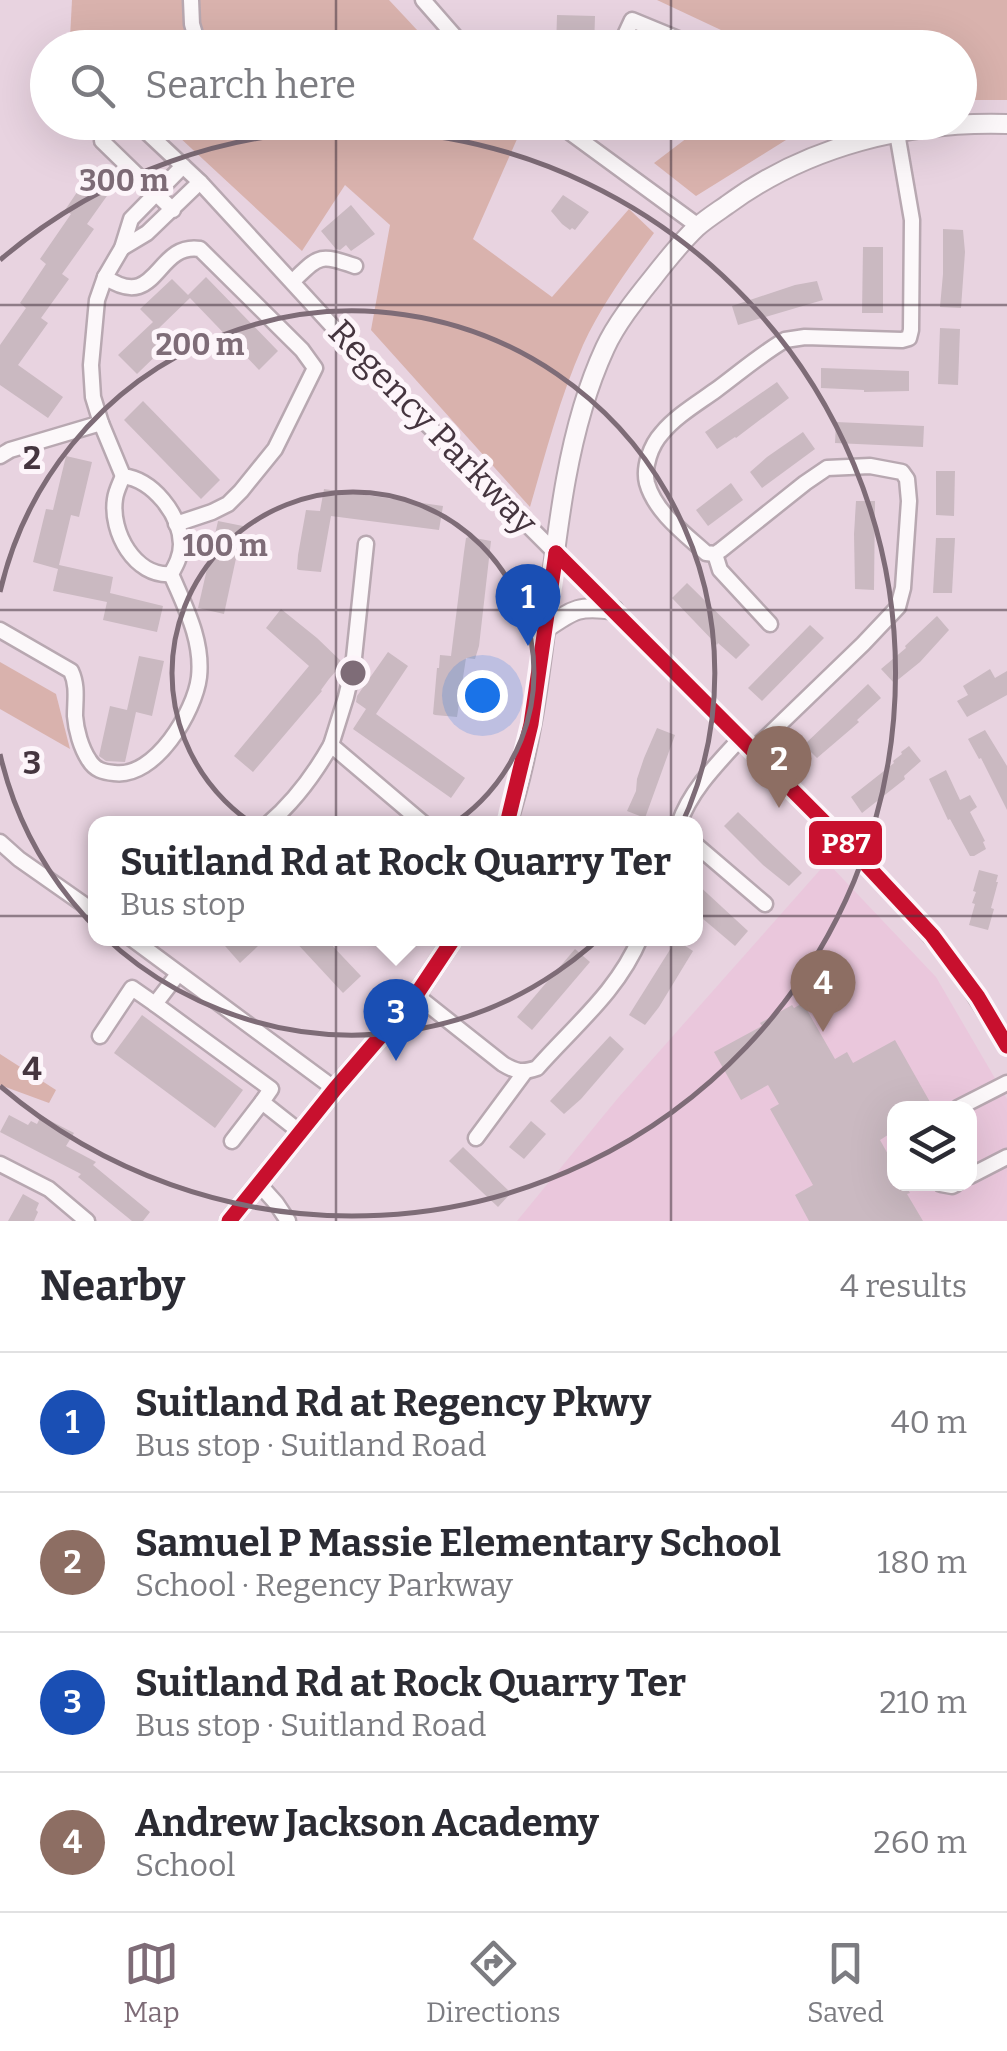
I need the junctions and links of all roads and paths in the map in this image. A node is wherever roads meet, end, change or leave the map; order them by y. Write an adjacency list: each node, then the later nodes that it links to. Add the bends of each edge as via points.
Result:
1 (191, 0): 3 (street)
2 (423, 0): 4 (street)
3 (194, 30)
4 (448, 30)
5 (627, 30): 6 (street, via 632,20)
6 (656, 30)
7 (1007, 124): 8 (main road)
8 (977, 125)
9 (155, 140): 14 (street, Regency Parkway)
10 (581, 140): 18 (street)
11 (866, 140): 18 (main road, via 809,157)
12 (898, 140): 29 (street, via 912,235 909,338 785,340 678,418 650,454 646,482 662,512)
13 (102, 141): 16 (street)
14 (183, 166): 15 (street, Regency Parkway); 16 (street)
15 (200, 182): 17 (street); 22 (street, Regency Parkway)
16 (156, 193): 17 (street); 19 (street, via 131,219)
17 (173, 210): 19 (street)
18 (698, 226): 28 (main road, via 638,295 606,346 566,478)
19 (122, 248): 21 (street)
20 (355, 266): 22 (street, via 327,256)
21 (106, 277): 23 (street, via 92,330); 26 (street, via 120,286 146,284 179,250 200,249 315,368 275,449 241,491 228,504)
22 (293, 281): 28 (street, Regency Parkway)
23 (101, 423): 24 (street); 25 (street)
24 (0, 454)
25 (123, 476): 26 (street, via 146,484); 30 (street, via 114,502 124,546 144,568)
26 (176, 524): 30 (street, via 181,544)
27 (366, 544): 36 (street, via 353,666)
28 (556, 553): 31 (street, Regency Parkway); 33 (main road)
29 (714, 554): 32 (street, via 720,570); 37 (street, via 827,468 882,468 907,479 898,607)
30 (171, 574): 34 (street, via 198,641 198,678 189,710 168,744 131,772 98,770 89,760 75,719 72,671)
31 (614, 610): 33 (main road, via 588,606); 35 (street, Regency Parkway)
32 (770, 624)
33 (546, 629): 40 (main road, via 526,757)
34 (0, 630)
35 (740, 739): 37 (street, Regency Parkway); 41 (street)
36 (330, 745): 38 (street, via 316,772); 39 (street)
37 (752, 751): 53 (street, Regency Parkway, via 932,935)
38 (276, 816)
39 (414, 816)
40 (509, 816)
41 (682, 816)
42 (0, 842): 45 (street)
43 (703, 852): 44 (street)
44 (765, 904)
45 (88, 907)
46 (142, 946): 49 (street)
47 (449, 946): 50 (main road)
48 (637, 946): 54 (street, via 616,984 537,1068)
49 (178, 974): 51 (street); 56 (street)
50 (416, 995): 54 (street); 56 (main road)
51 (155, 1004): 52 (street, via 132,988); 58 (street, via 271,1089)
52 (100, 1036)
53 (1007, 1046)
54 (524, 1073): 60 (street)
55 (1007, 1083): 57 (street)
56 (334, 1089): 59 (main road)
57 (972, 1101)
58 (262, 1102): 59 (street); 61 (street)
59 (300, 1132): 65 (main road)
60 (476, 1138)
61 (232, 1141)
62 (1007, 1156): 64 (street)
63 (0, 1165): 66 (street, via 49,1190)
64 (977, 1172)
65 (258, 1184): 67 (main road); 68 (street)
66 (87, 1221)
67 (229, 1221)
68 (288, 1221)

